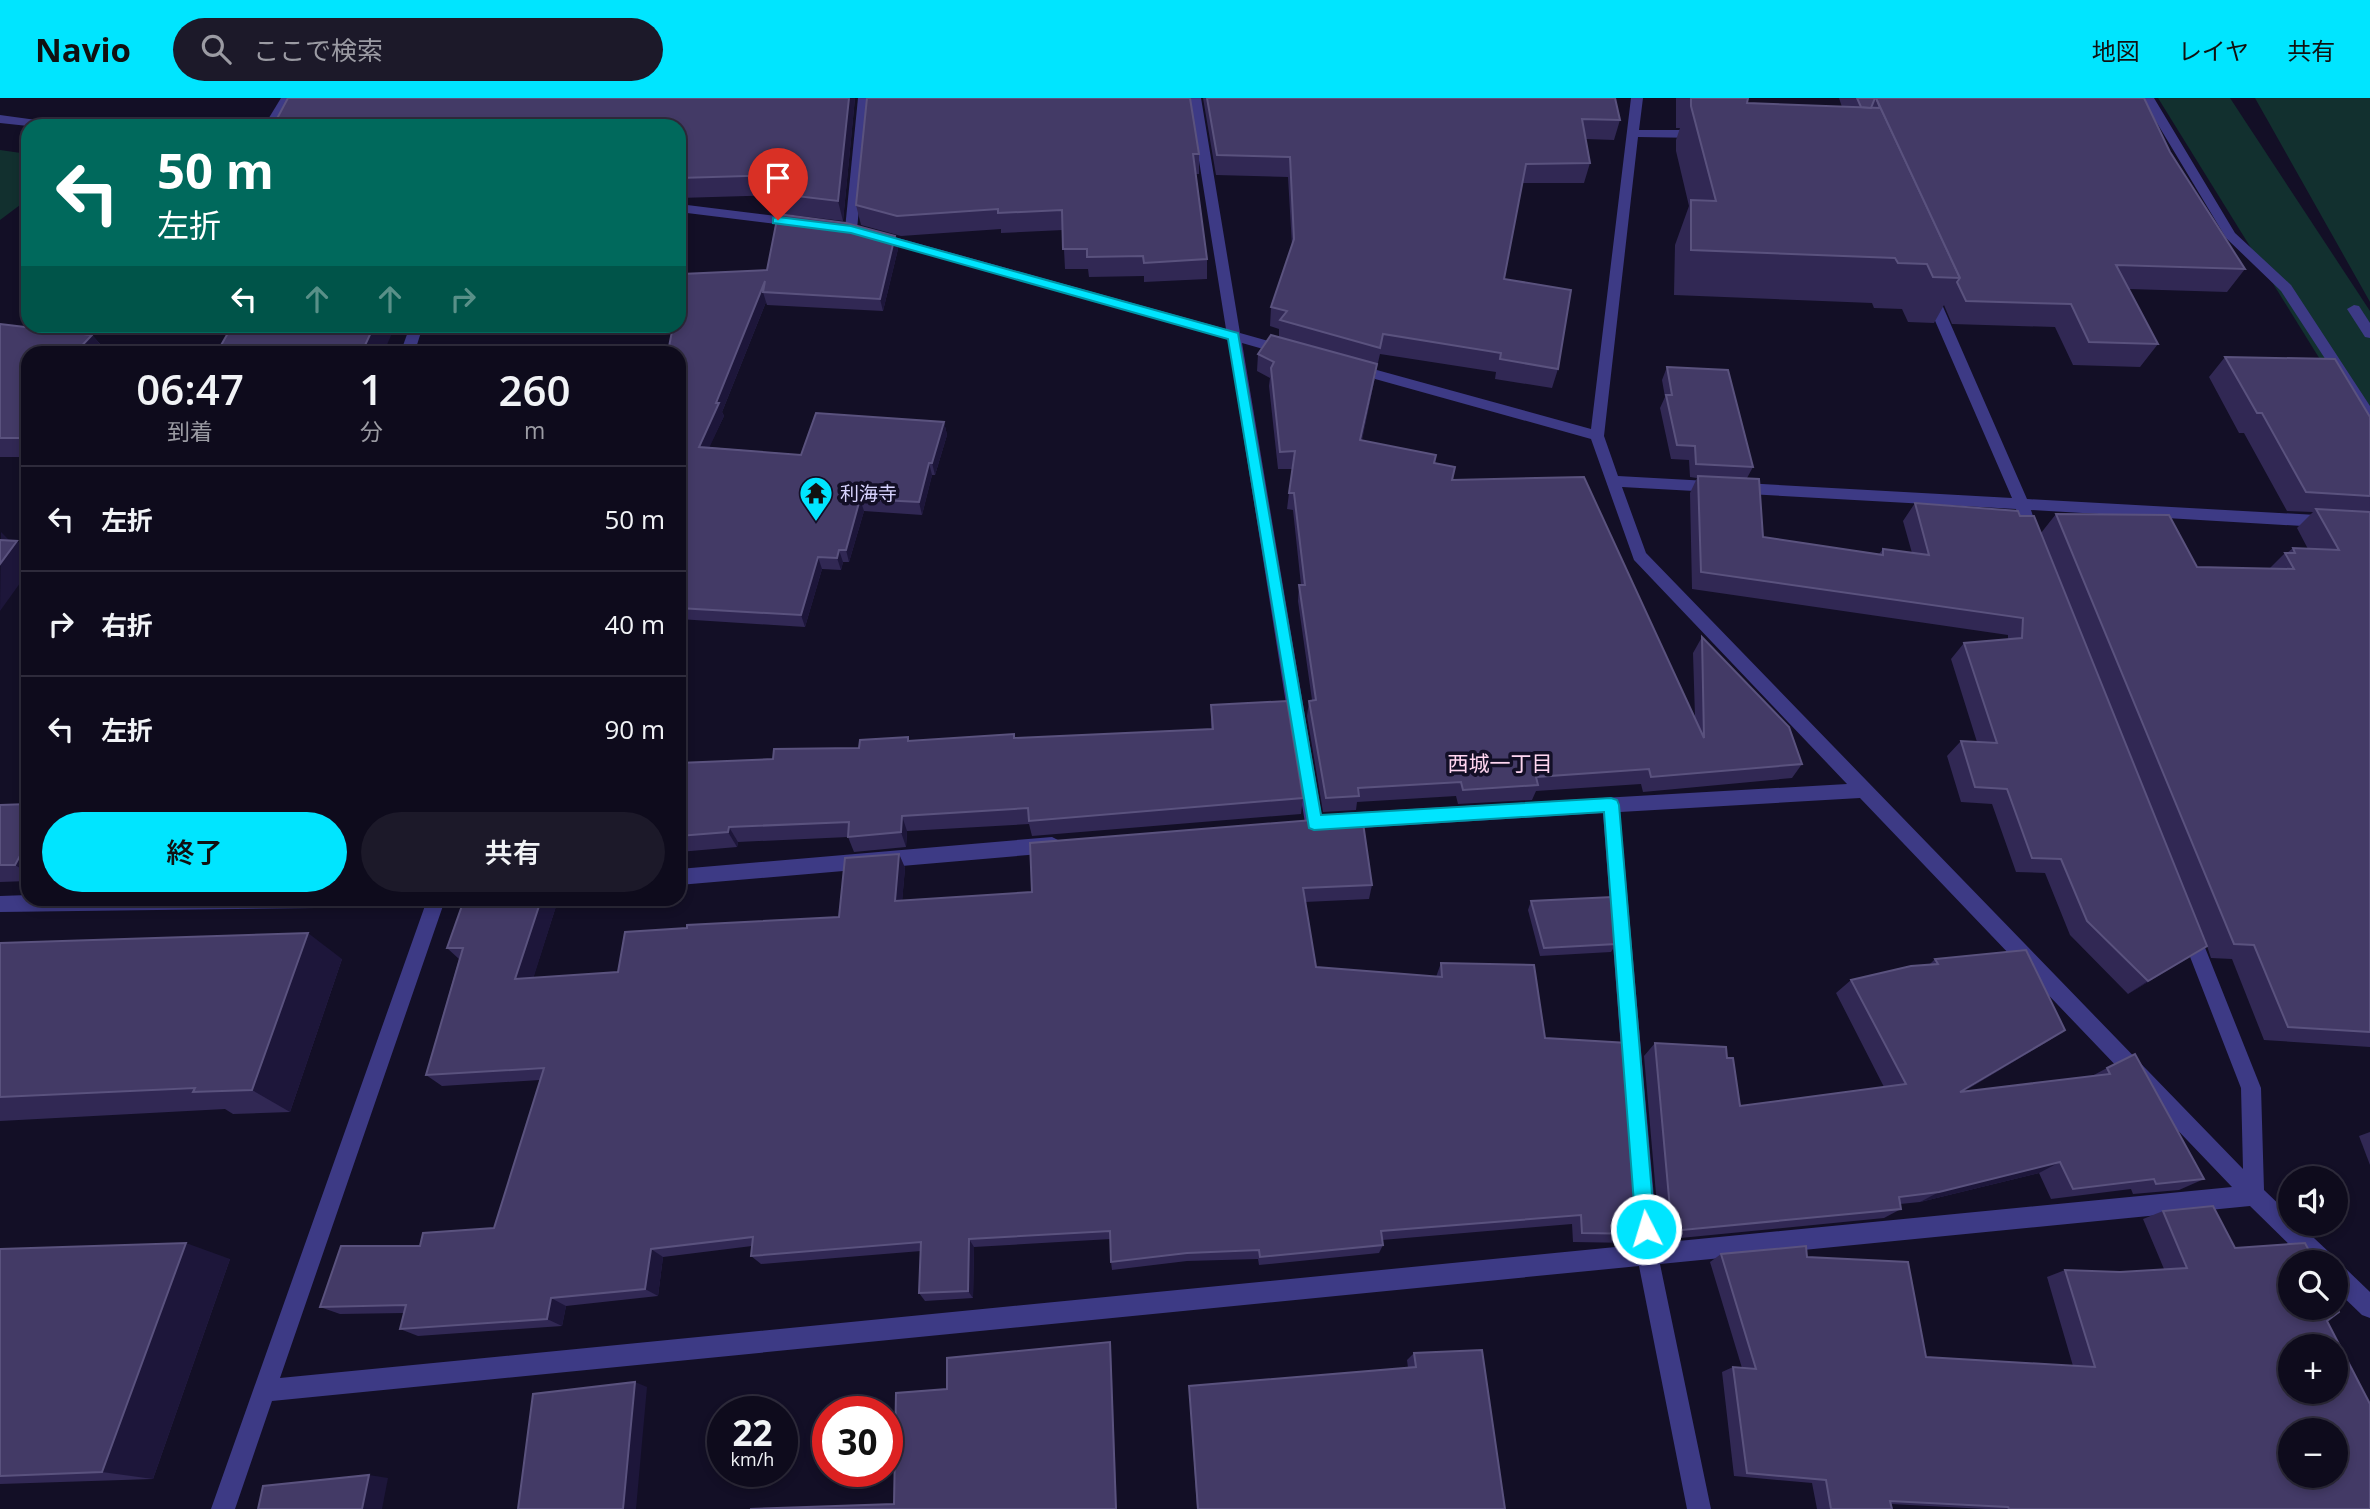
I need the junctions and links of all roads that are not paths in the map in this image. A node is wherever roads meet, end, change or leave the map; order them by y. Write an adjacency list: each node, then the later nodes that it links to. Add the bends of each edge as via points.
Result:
1 (287, 98): 7 (street)
2 (864, 98): 16 (street, via 845,229)
3 (1195, 98): 16 (street)
4 (1637, 98): 9 (street)
5 (2148, 98): 19 (street, via 2230,235 2286,288)
6 (0, 119): 8 (street)
7 (274, 119)
8 (21, 122)
9 (1632, 133): 10 (street); 20 (street)
10 (1713, 134)
11 (686, 209): 12 (street)
12 (811, 224)
13 (1922, 276): 22 (street)
14 (2354, 309): 15 (street)
15 (2370, 334)
16 (1234, 336): 17 (street); 26 (street, via 1307,823)
17 (1301, 355)
18 (1342, 366): 20 (street)
19 (2370, 417)
20 (1597, 436): 21 (street)
21 (1612, 481): 22 (street); 25 (street, via 1639,556)
22 (2022, 505): 23 (street); 24 (street)
23 (2370, 524)
24 (2035, 547)
25 (1864, 790): 26 (street); 33 (street)
26 (1611, 805): 35 (street)
27 (1066, 844): 28 (street)
28 (686, 876)
29 (0, 904): 30 (street)
30 (21, 904)
31 (434, 906): 38 (street)
32 (2184, 921): 33 (street, via 2251,1088)
33 (2254, 1195): 34 (street); 35 (street)
34 (2311, 1250)
35 (1648, 1256): 38 (street); 40 (street)
36 (2348, 1286): 37 (street)
37 (2370, 1307)
38 (264, 1391): 39 (street)
39 (223, 1509)
40 (1699, 1509)

